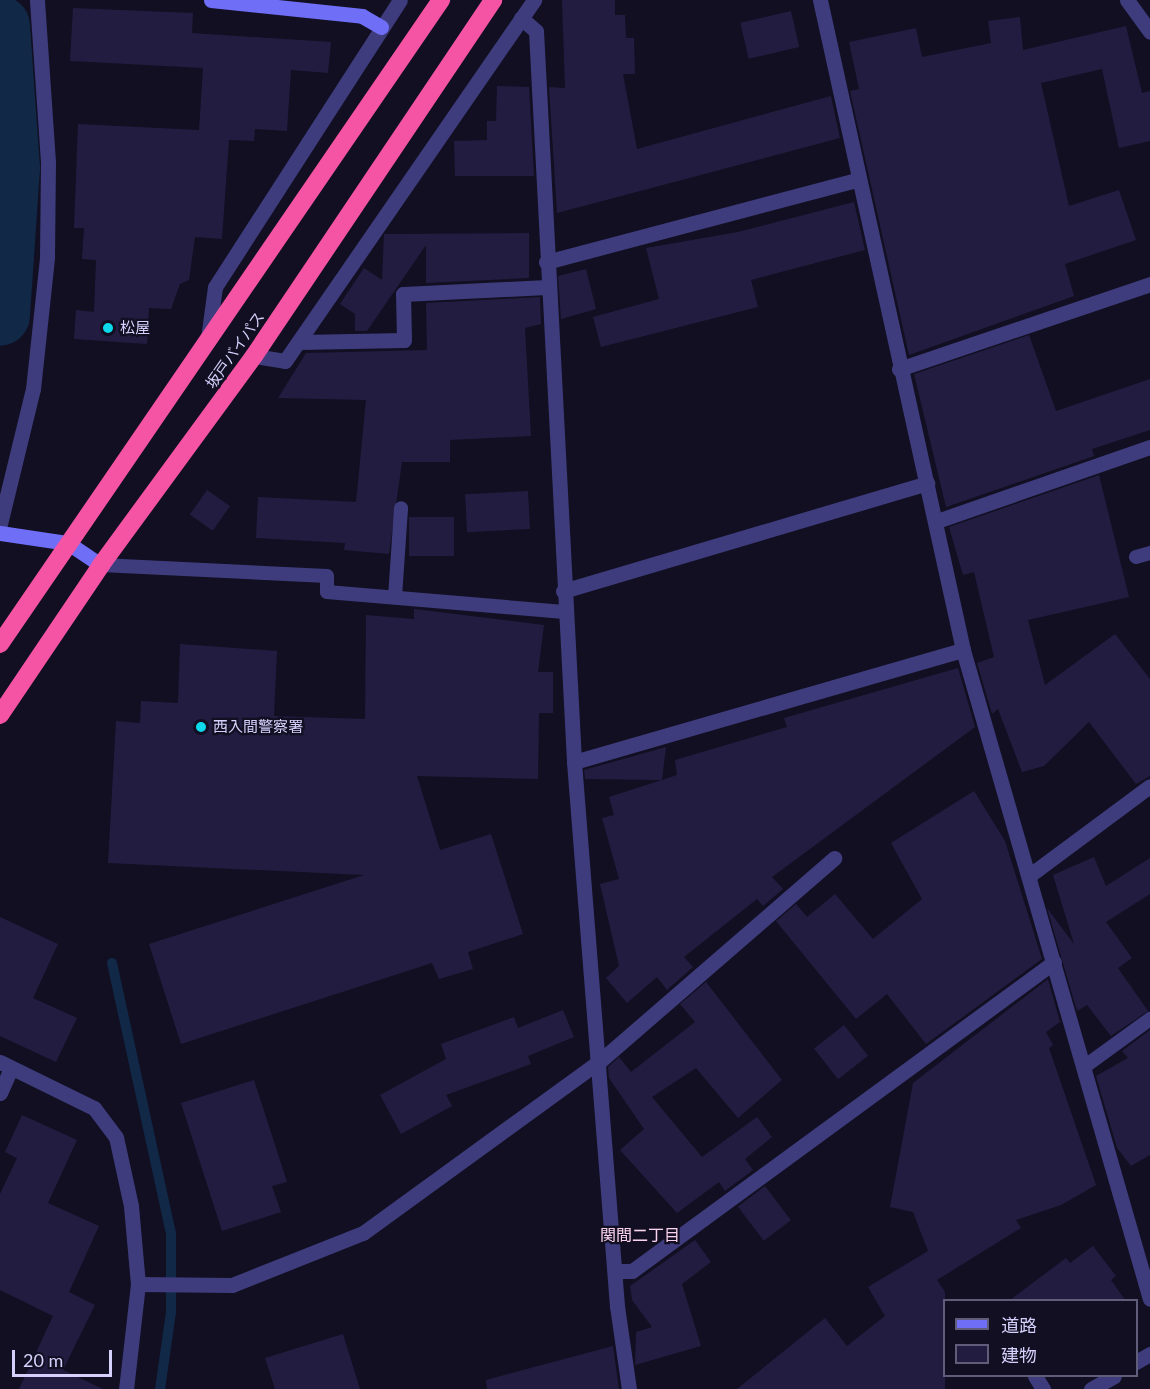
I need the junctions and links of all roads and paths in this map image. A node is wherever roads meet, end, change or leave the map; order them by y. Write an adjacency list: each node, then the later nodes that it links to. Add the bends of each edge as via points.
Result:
1 (37, 0): 24 (street, via 48,162 47,256 33,389)
2 (211, 0): 10 (street, via 362,16)
3 (400, 0): 10 (street)
4 (441, 0): 16 (highway, 坂戸バイパス)
5 (493, 0): 18 (highway, 坂戸バイパス)
6 (534, 0): 9 (street)
7 (820, 0): 12 (street)
8 (1127, 0): 11 (street)
9 (521, 18): 13 (street, via 536,31); 17 (street)
10 (381, 27): 16 (street, via 215,287)
11 (1150, 32)
12 (856, 180): 13 (street); 19 (street)
13 (546, 262): 15 (street)
14 (1150, 284): 19 (street)
15 (547, 287): 17 (street, via 403,294 404,340); 30 (street)
16 (208, 338): 26 (highway, 坂戸バイパス)
17 (299, 342): 18 (street, via 285,361)
18 (254, 356): 29 (highway, 坂戸バイパス)
19 (899, 369): 21 (street)
20 (1149, 450): 23 (street)
21 (927, 483): 23 (street); 30 (street)
22 (401, 508): 31 (lane)
23 (937, 521): 34 (street)
24 (0, 524)
25 (0, 533): 26 (street)
26 (68, 543): 29 (street); 33 (highway, 坂戸バイパス)
27 (1150, 553): 28 (lane)
28 (1136, 557)
29 (101, 565): 31 (lane, via 327,576 327,592); 35 (highway, 坂戸バイパス)
30 (563, 591): 32 (street)
31 (395, 597): 32 (lane)
32 (564, 612): 36 (street)
33 (0, 644)
34 (963, 650): 36 (street); 39 (street)
35 (0, 716)
36 (574, 762): 42 (street)
37 (1150, 786): 39 (street)
38 (834, 858): 42 (street)
39 (1030, 875): 40 (street)
40 (1054, 962): 44 (street); 46 (street, via 632,1271)
41 (1150, 1019): 44 (lane)
42 (600, 1061): 46 (street); 47 (street, via 363,1233 232,1285)
43 (6, 1065): 45 (street); 47 (street, via 94,1108 116,1137 131,1206)
44 (1084, 1067): 48 (street)
45 (0, 1093)
46 (615, 1270): 51 (street)
47 (138, 1284): 50 (street)
48 (1150, 1299)
49 (1112, 1377): 52 (street)
50 (126, 1389)
51 (629, 1389)
52 (1091, 1389)

